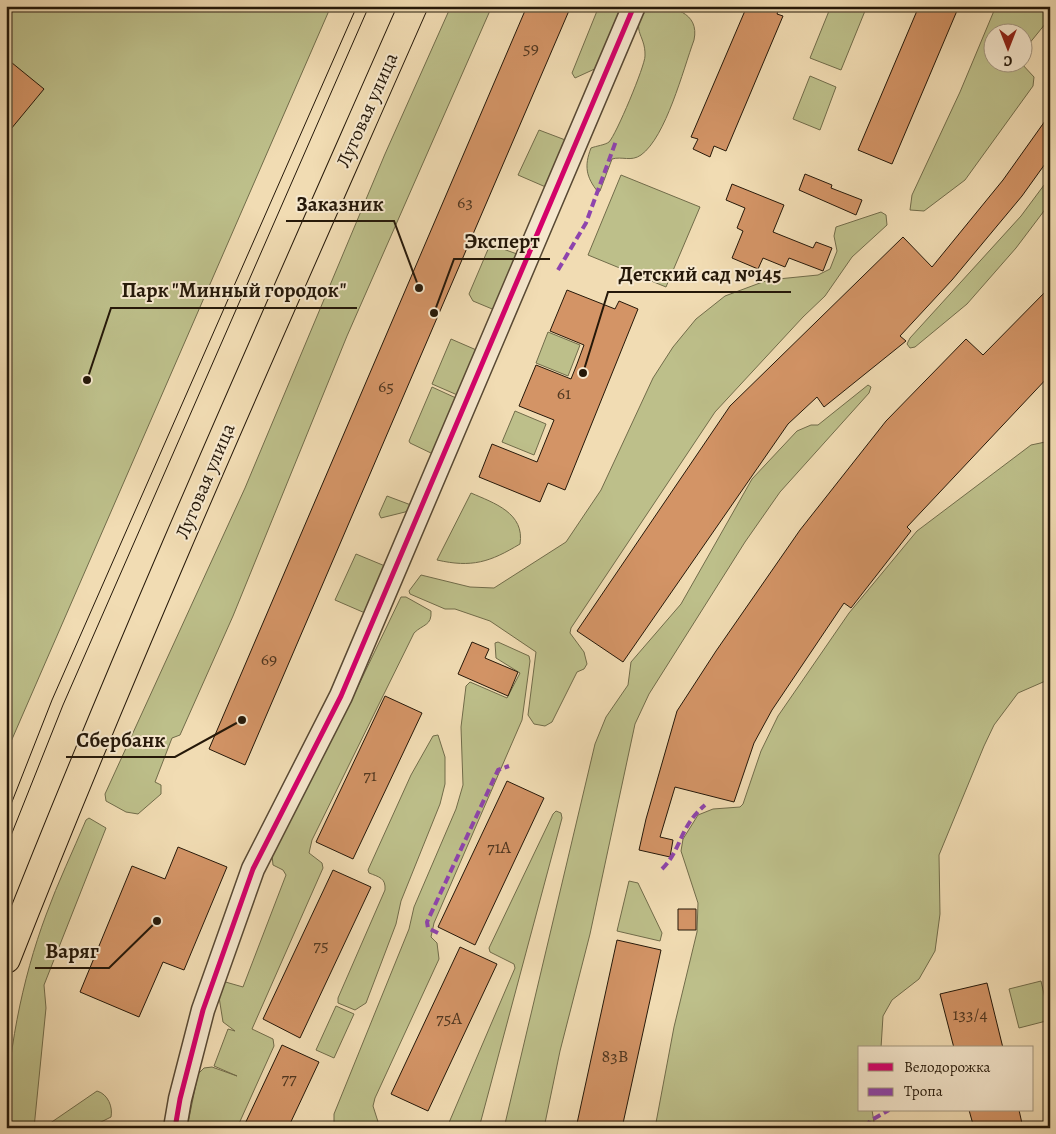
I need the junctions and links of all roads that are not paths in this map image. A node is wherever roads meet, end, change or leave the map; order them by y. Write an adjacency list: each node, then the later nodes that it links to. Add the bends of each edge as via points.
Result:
1 (413, 6): 3 (main road, Луговая улица, via 68,800)
2 (634, 6): 4 (street, via 341,696 253,869 203,1010)
3 (6, 960)
4 (175, 1128)

